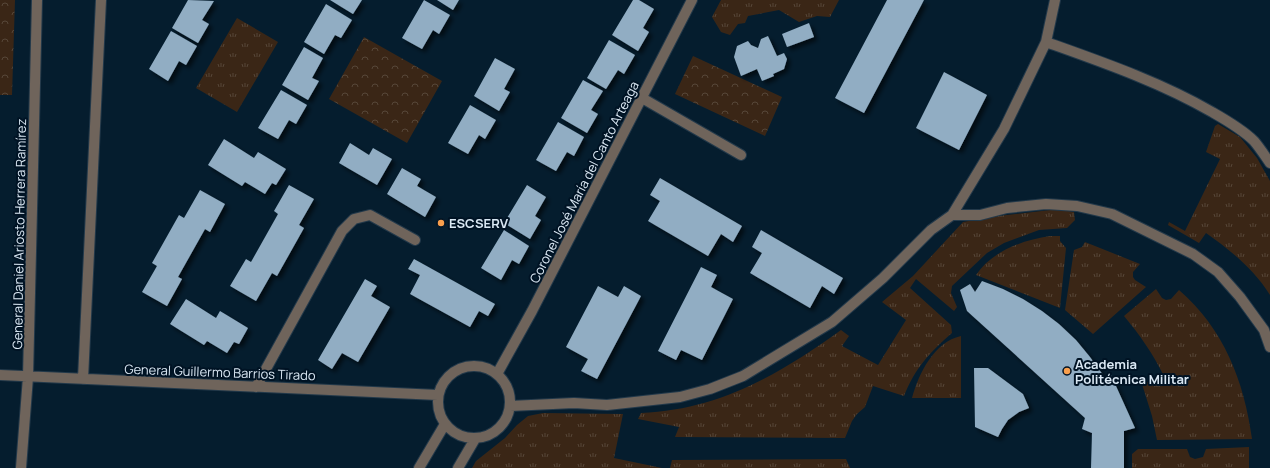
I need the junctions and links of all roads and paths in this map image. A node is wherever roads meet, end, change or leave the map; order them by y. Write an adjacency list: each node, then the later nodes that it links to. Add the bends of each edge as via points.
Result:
1 (38, 0): 14 (lane, General Daniel Ariosto Herrera Ramírez)
2 (101, 0): 15 (lane)
3 (692, 0): 6 (lane, Coronel José María del Canto Arteaga)
4 (1055, 0): 5 (lane)
5 (1046, 42): 8 (lane, via 1171,90 1198,104 1235,126 1253,141); 9 (lane, via 1004,129)
6 (642, 98): 7 (lane); 12 (lane, Coronel José María del Canto Arteaga)
7 (741, 156)
8 (1270, 163)
9 (952, 215): 11 (lane, via 980,215 1007,208 1046,204 1077,206 1112,214 1193,254 1218,272 1240,296 1264,330); 18 (lane, via 931,230 883,278 832,322 743,376 680,397 607,405 574,403)
10 (415, 240): 16 (lane, via 370,215 354,218 342,231)
11 (1270, 347)
12 (497, 374): 17 (lane, via 486,368 462,368 442,383); 18 (lane, via 509,394)
13 (0, 375): 14 (lane, General Guillermo Barrios Tirado)
14 (28, 376): 15 (lane, General Guillermo Barrios Tirado); 21 (lane, General Daniel Ariosto Herrera Ramírez)
15 (83, 379): 16 (lane, General Guillermo Barrios Tirado)
16 (256, 387): 17 (lane, General Guillermo Barrios Tirado)
17 (438, 395): 19 (lane, via 438,410)
18 (510, 406): 20 (lane, via 506,418 498,429 488,436)
19 (445, 424): 20 (lane, via 453,432); 22 (lane)
20 (475, 438): 23 (lane)
21 (21, 468)
22 (419, 468)
23 (458, 468)

